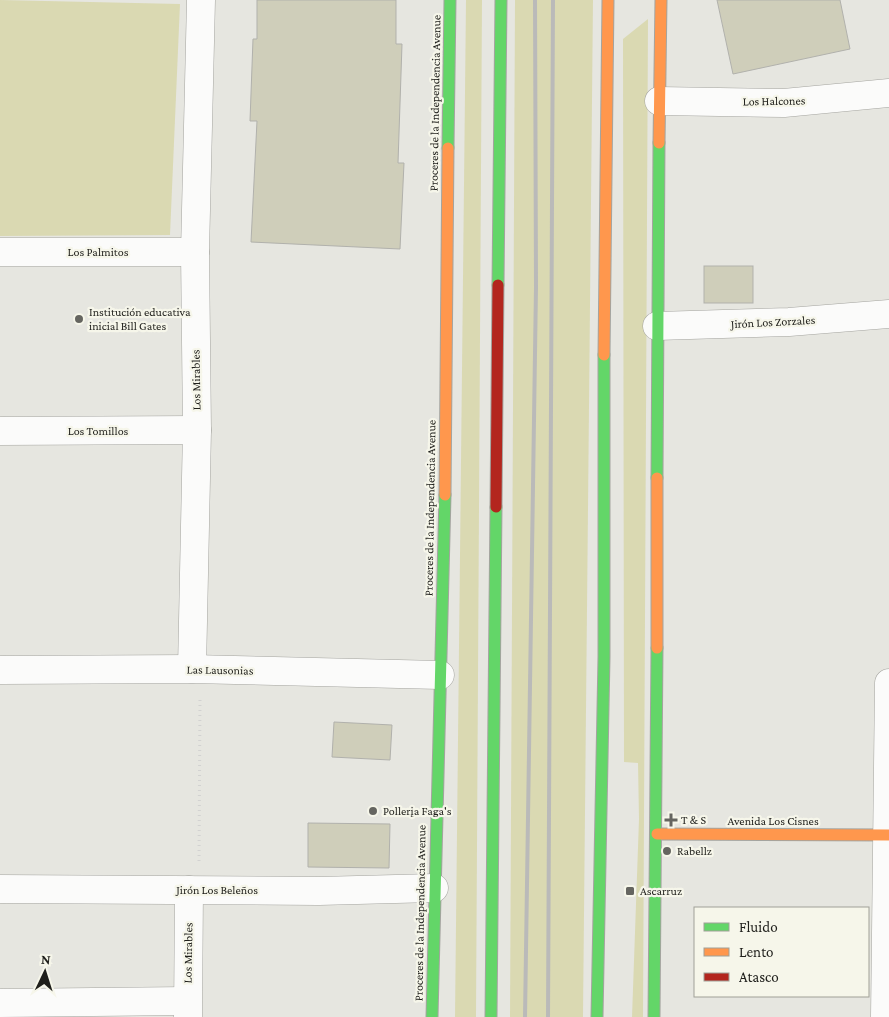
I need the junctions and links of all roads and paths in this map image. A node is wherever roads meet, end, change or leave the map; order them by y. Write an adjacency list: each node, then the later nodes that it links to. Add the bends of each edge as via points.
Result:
1 (201, 0): 9 (street, Los Mirables)
2 (450, 0): 16 (main road, Proceres de la Independencia Avenue)
3 (501, 0): 26 (main road)
4 (608, 0): 27 (main road, via 604,205 604,657)
5 (662, 0): 7 (main road)
6 (889, 93): 7 (street, Los Halcones, via 784,102)
7 (659, 100): 11 (main road)
8 (0, 252): 9 (street, Los Palmitos)
9 (195, 252): 12 (street, Los Mirables)
10 (889, 314): 11 (street, Jirón Los Zorzales, via 789,322)
11 (657, 326): 18 (main road)
12 (197, 430): 13 (street, Los Tomillos); 14 (street, Los Mirables)
13 (0, 431)
14 (196, 669): 15 (street, Las Lausonias); 16 (street, Las Lausonias); 22 (path)
15 (0, 670)
16 (440, 675): 20 (main road, Proceres de la Independencia Avenue)
17 (889, 683): 19 (street)
18 (657, 834): 19 (main road, Avenida Los Cisnes); 28 (main road)
19 (888, 835): 29 (street)
20 (434, 888): 22 (street, Jirón Los Beleños); 25 (main road, Proceres de la Independencia Avenue)
21 (0, 889): 22 (street, Jirón Los Beleños)
22 (194, 890): 24 (street, Los Mirables)
23 (0, 1002): 24 (street)
24 (187, 1009)
25 (432, 1017)
26 (492, 1017)
27 (597, 1017)
28 (654, 1017)
29 (885, 1017)

